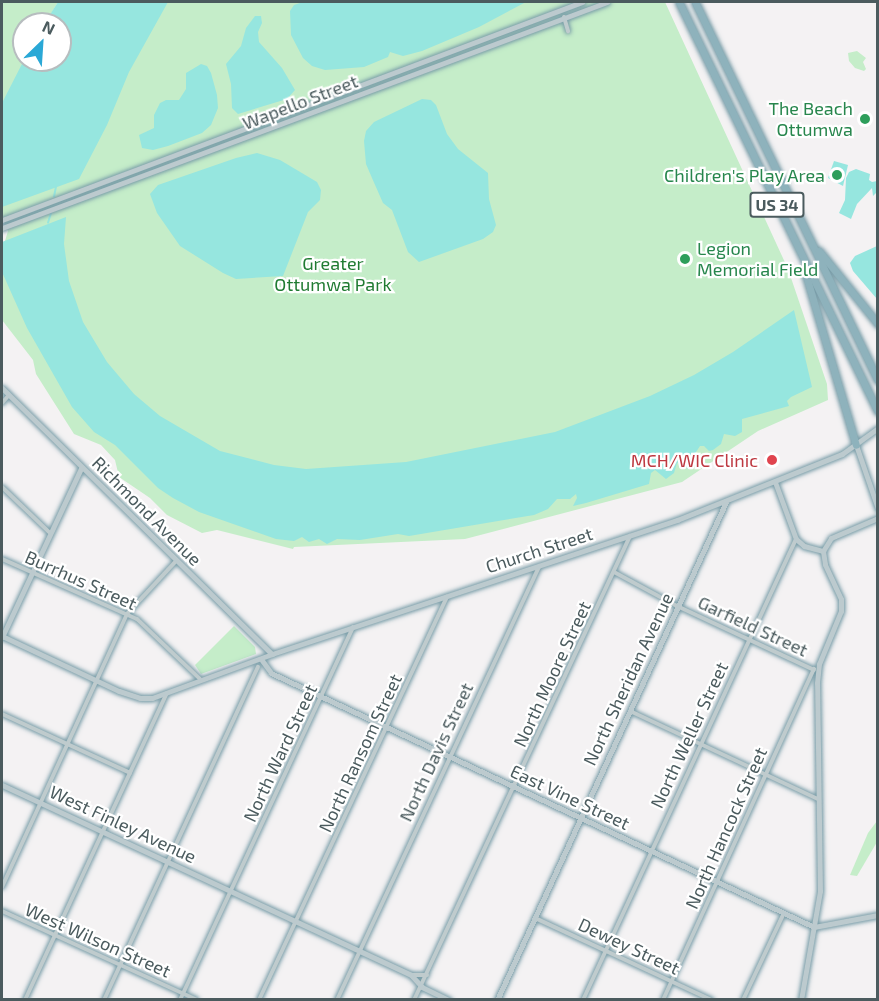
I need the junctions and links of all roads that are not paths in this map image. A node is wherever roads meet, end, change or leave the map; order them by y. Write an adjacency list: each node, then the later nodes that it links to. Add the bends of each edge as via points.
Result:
1 (582, 2): 7 (main road, Wapello Street)
2 (608, 2): 5 (main road, Wapello Street)
3 (679, 2): 10 (highway, US 34)
4 (695, 2): 9 (highway, US 34)
5 (564, 18): 6 (street); 8 (main road, Wapello Street)
6 (568, 31)
7 (2, 220)
8 (2, 228)
9 (806, 233): 11 (highway); 12 (highway, US 34)
10 (792, 236): 16 (highway, US 34); 18 (highway, via 812,289)
11 (878, 324)
12 (878, 380)
13 (2, 388): 14 (main road, Richmond Avenue)
14 (9, 395): 15 (street); 19 (main road, Richmond Avenue)
15 (2, 403)
16 (877, 409)
17 (878, 428): 18 (main road, Church Street)
18 (856, 445): 20 (main road, Church Street); 23 (main road)
19 (81, 468): 25 (main road); 30 (main road, Richmond Avenue)
20 (775, 482): 22 (main road, Church Street); 27 (main road)
21 (2, 488): 25 (street)
22 (727, 502): 26 (main road, Church Street); 35 (main road, North Sheridan Avenue)
23 (878, 509)
24 (878, 518): 28 (main road, via 831,538)
25 (50, 533): 33 (main road)
26 (630, 536): 31 (main road, Church Street); 32 (street, North Moore Street)
27 (796, 539): 28 (main road, via 804,546); 39 (street, North Weller Street)
28 (823, 550): 43 (main road, North Hancock Street, via 841,599 841,611)
29 (2, 559): 33 (street, Burrhus Street)
30 (176, 561): 36 (street); 40 (main road, Richmond Avenue)
31 (539, 565): 34 (main road, Church Street); 53 (street, North Davis Street)
32 (614, 572): 35 (street, Garfield Street); 57 (street, North Moore Street)
33 (32, 573): 36 (street, Burrhus Street); 38 (main road)
34 (447, 596): 37 (main road, Church Street); 50 (street, North Ransom Street)
35 (677, 606): 39 (street, Garfield Street); 48 (main road, North Sheridan Avenue)
36 (127, 614): 44 (street, Burrhus Street); 45 (street)
37 (354, 627): 40 (main road, Church Street); 47 (street, North Ward Street)
38 (2, 636): 45 (main road, Church Street)
39 (750, 640): 43 (street, Garfield Street); 52 (street, North Weller Street)
40 (272, 654): 41 (main road, Church Street)
41 (261, 659): 44 (main road, Church Street); 47 (main road, East Vine Street, via 271,673)
42 (258, 667): 63 (street)
43 (816, 670): 55 (street, North Hancock Street); 58 (main road, North Hancock Street)
44 (200, 679): 46 (main road, Church Street)
45 (98, 681): 46 (main road, Church Street, via 140,698); 51 (street)
46 (167, 693): 54 (street)
47 (321, 697): 50 (main road, East Vine Street); 66 (street, North Ward Street)
48 (630, 711): 52 (street); 60 (main road, North Sheridan Avenue)
49 (2, 714): 51 (street)
50 (387, 727): 53 (main road, East Vine Street); 71 (street, North Ransom Street)
51 (68, 744): 54 (street); 59 (street)
52 (701, 744): 55 (street); 62 (street, North Weller Street)
53 (449, 756): 57 (main road, East Vine Street); 75 (street, North Davis Street)
54 (130, 773): 61 (street)
55 (766, 775): 58 (street); 64 (street, North Hancock Street)
56 (2, 785): 59 (main road, West Finley Avenue)
57 (514, 787): 60 (main road, East Vine Street); 78 (street, North Moore Street)
58 (818, 798): 72 (main road, North Hancock Street, via 820,891)
59 (41, 803): 61 (main road, West Finley Avenue); 65 (street)
60 (581, 818): 62 (main road, East Vine Street); 70 (main road, North Sheridan Avenue)
61 (103, 831): 63 (main road, West Finley Avenue); 73 (street)
62 (652, 851): 64 (main road, East Vine Street); 74 (street, North Weller Street)
63 (169, 861): 66 (main road, West Finley Avenue); 76 (street)
64 (717, 882): 68 (main road, East Vine Street); 79 (street, North Hancock Street)
65 (2, 887)
66 (231, 890): 71 (main road, West Finley Avenue); 81 (street, North Ward Street)
67 (2, 911): 73 (street, West Wilson Street)
68 (784, 913): 72 (main road, East Vine Street); 94 (street)
69 (878, 915): 72 (main road)
70 (535, 918): 74 (street, Dewey Street); 90 (main road, North Sheridan Avenue)
71 (296, 920): 75 (main road, West Finley Avenue); 86 (street, North Ransom Street)
72 (814, 927): 95 (main road, North Hancock Street)
73 (55, 935): 76 (street, West Wilson Street); 82 (street)
74 (606, 950): 79 (street, Dewey Street); 91 (street, North Weller Street)
75 (360, 951): 77 (main road, West Finley Avenue); 87 (street, North Davis Street)
76 (121, 965): 81 (street, West Wilson Street); 83 (street)
77 (411, 975): 78 (street); 80 (main road)
78 (427, 975): 80 (street, North Moore Street)
79 (672, 981): 92 (street, North Hancock Street); 93 (street, Dewey Street)
80 (422, 987): 88 (street, North Moore Street); 89 (main road)
81 (183, 993): 84 (street, North Ward Street); 85 (street, West Wilson Street)
82 (25, 999)
83 (104, 999)
84 (180, 999)
85 (196, 999)
86 (259, 999)
87 (337, 999)
88 (414, 999)
89 (449, 999)
90 (497, 999)
91 (583, 999)
92 (663, 999)
93 (712, 999)
94 (743, 999)
95 (801, 999)

